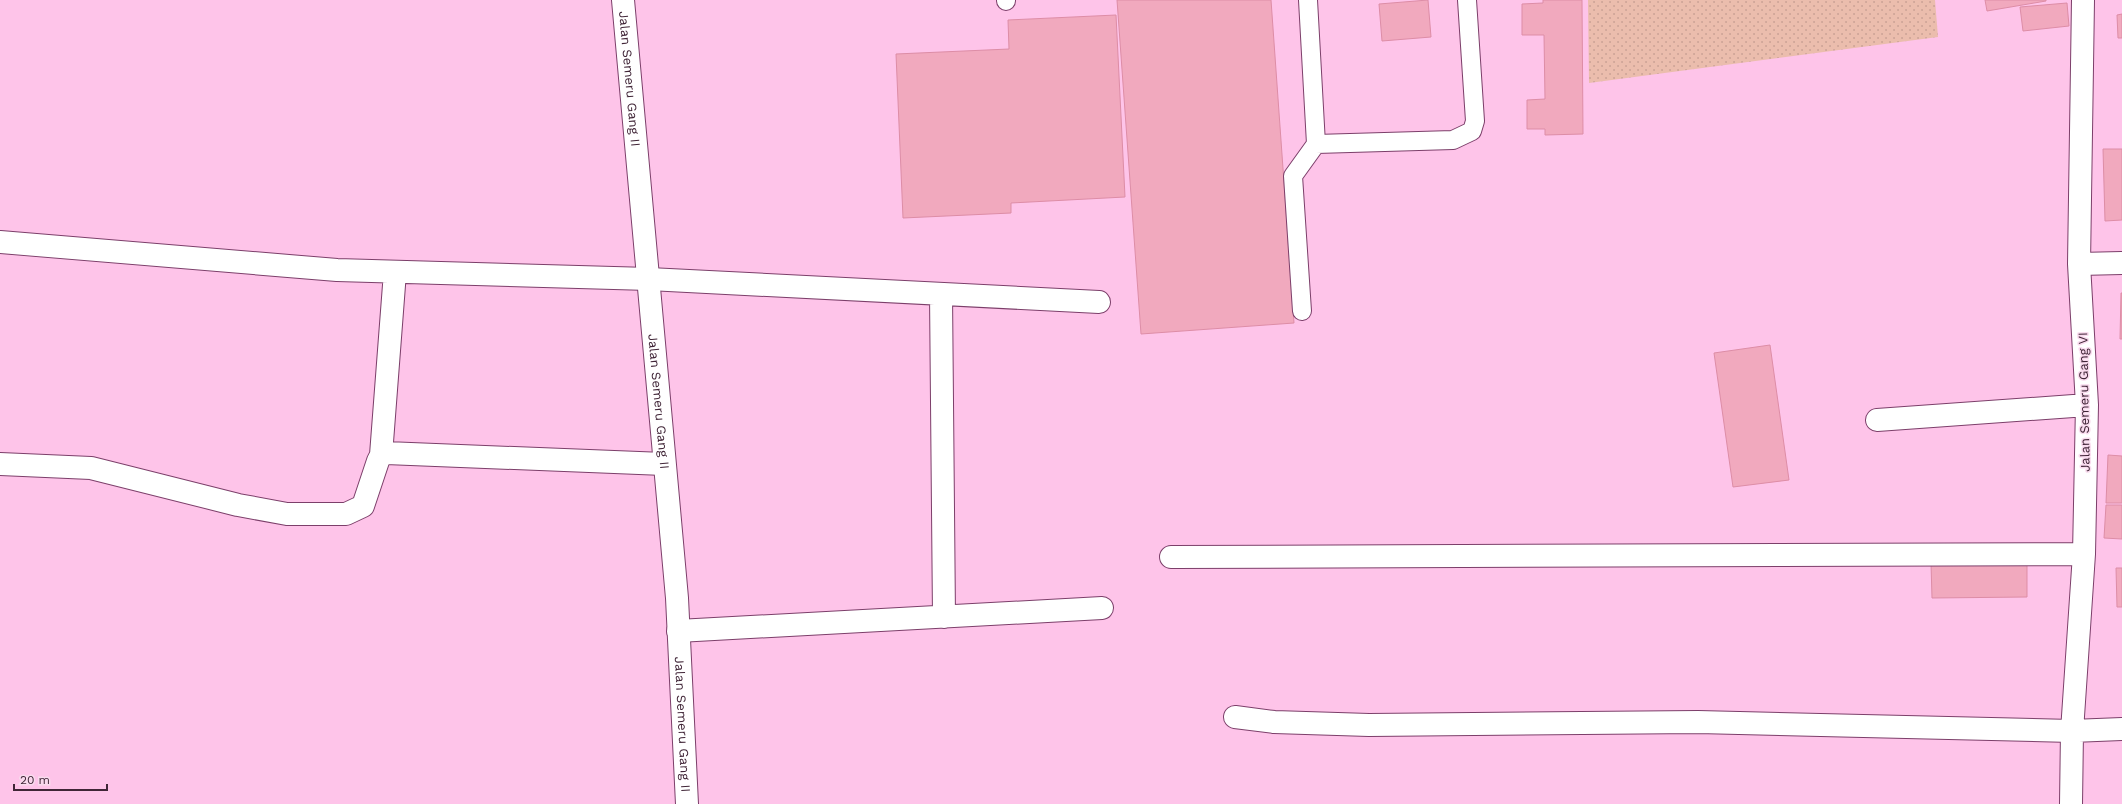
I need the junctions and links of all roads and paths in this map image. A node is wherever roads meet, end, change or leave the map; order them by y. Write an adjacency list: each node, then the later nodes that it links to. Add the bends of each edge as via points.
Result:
1 (623, 0): 10 (street, Jalan Semeru Gang II)
2 (1308, 0): 5 (lane)
3 (1467, 0): 5 (lane, via 1475,121 1472,131 1453,140)
4 (2083, 0): 8 (street, Jalan Semeru Gang VI)
5 (1316, 144): 13 (lane, via 1293,176)
6 (0, 242): 9 (street, via 337,270)
7 (2122, 263): 8 (street)
8 (2079, 264): 14 (street, Jalan Semeru Gang VI)
9 (395, 272): 10 (street); 16 (street)
10 (649, 279): 11 (street); 18 (street, Jalan Semeru Gang II)
11 (941, 294): 12 (street); 22 (street)
12 (1099, 302)
13 (1302, 311)
14 (2087, 405): 15 (street); 19 (street, Jalan Semeru Gang VI)
15 (1877, 420)
16 (381, 455): 17 (street, via 363,506 346,514 287,514 91,468); 18 (street, via 392,453 434,457)
17 (0, 464)
18 (664, 464): 23 (street, Jalan Semeru Gang II)
19 (2084, 554): 20 (street); 26 (street, Jalan Semeru Gang VI)
20 (1171, 557)
21 (1102, 608): 22 (street)
22 (944, 617): 23 (street)
23 (678, 631): 27 (street, Jalan Semeru Gang II)
24 (1235, 717): 26 (street, via 1274,722 1369,725 1698,722)
25 (2122, 729): 26 (street)
26 (2072, 731): 28 (street, Jalan Semeru Gang VI)
27 (687, 804)
28 (2071, 804)

